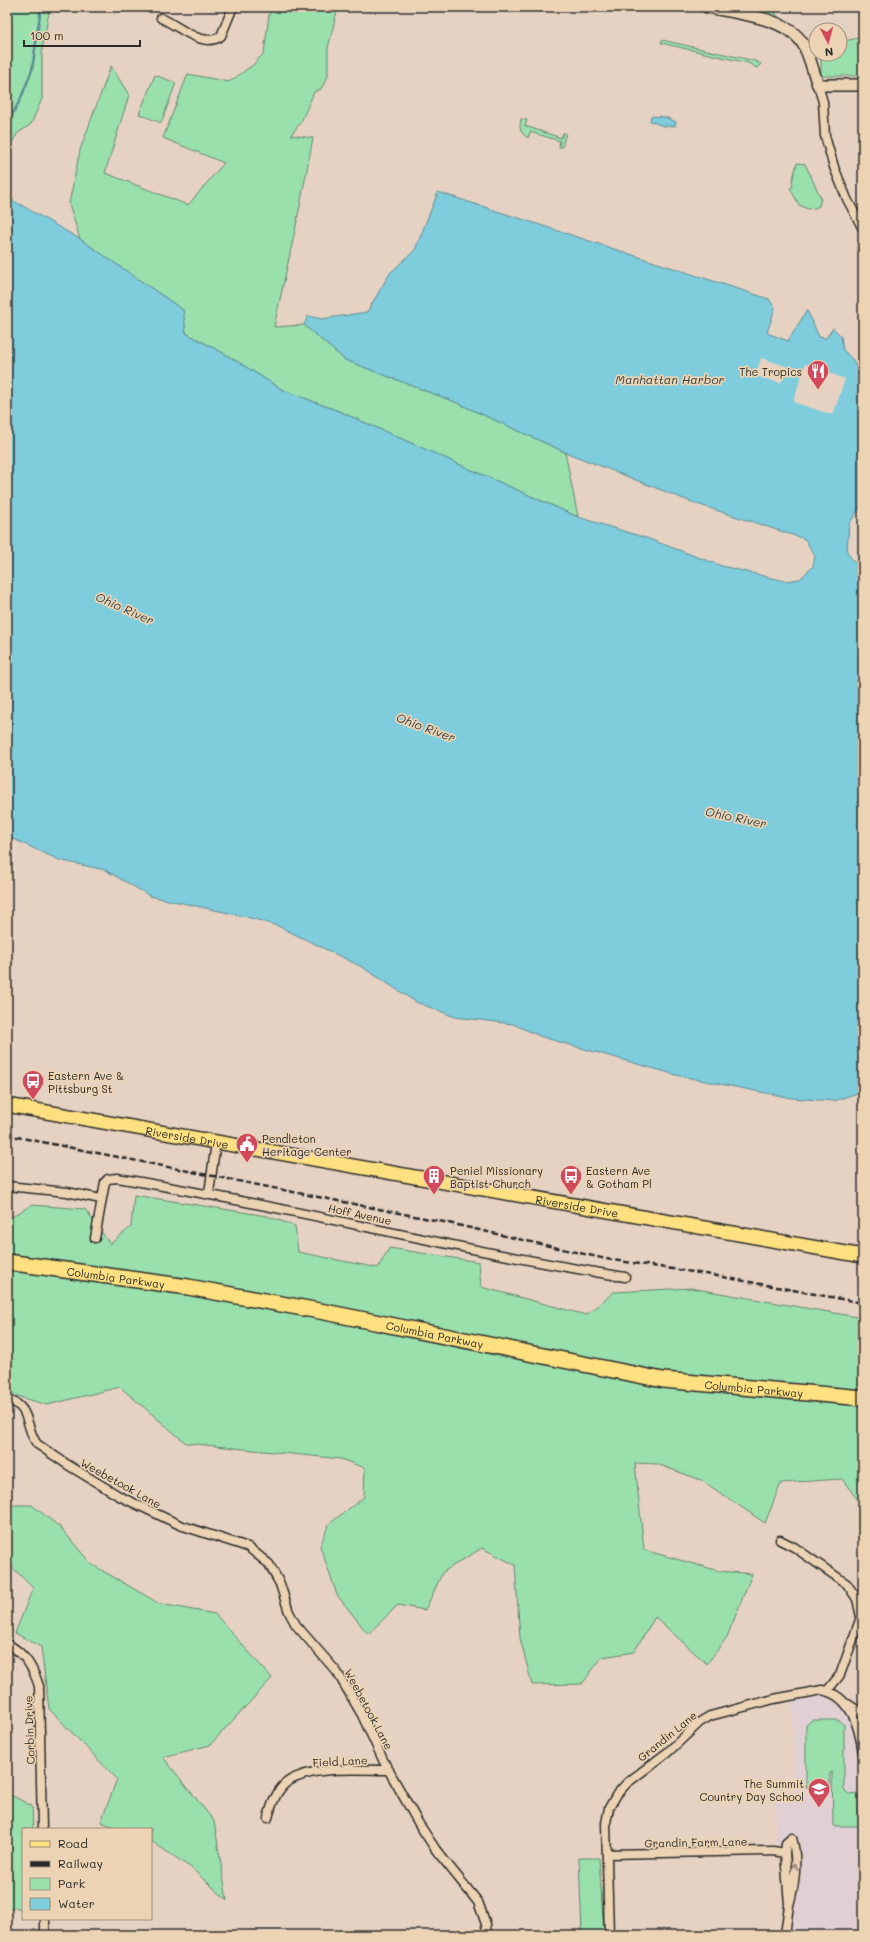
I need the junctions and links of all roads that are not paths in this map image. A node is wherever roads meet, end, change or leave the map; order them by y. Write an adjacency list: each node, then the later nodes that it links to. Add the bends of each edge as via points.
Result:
1 (233, 7): 3 (street, via 221,36 211,41 195,37)
2 (707, 7): 4 (street, via 782,25 802,44)
3 (161, 18)
4 (818, 85): 5 (street); 6 (street, via 823,102 824,136 847,199)
5 (863, 85)
6 (863, 230)
7 (7, 1105): 8 (main road, Riverside Drive)
8 (216, 1142): 10 (street); 13 (main road, Riverside Drive)
9 (7, 1186): 11 (street)
10 (209, 1193): 11 (street, Hoff Avenue, via 112,1177 105,1182); 15 (street, Hoff Avenue, via 550,1265)
11 (101, 1197): 12 (street, Hoff Avenue)
12 (95, 1238)
13 (863, 1256)
14 (7, 1262): 16 (highway, Columbia Parkway, via 188,1287 663,1380)
15 (625, 1277)
16 (863, 1398)
17 (7, 1400): 24 (street, Weebetook Lane, via 14,1402 23,1410 37,1444 81,1473 119,1496 164,1518 242,1545 259,1555 275,1573 296,1625 337,1672 362,1715)
18 (780, 1540): 20 (street, via 847,1584 861,1609 859,1624 840,1675)
19 (7, 1644): 26 (street, Corbin Drive, via 17,1649 24,1657 39,1686)
20 (827, 1691): 21 (street); 28 (street, Grandin Lane, via 813,1690 712,1714 700,1722 617,1794 609,1808 606,1823)
21 (846, 1702): 22 (street); 23 (street, via 856,1722)
22 (863, 1714)
23 (863, 1753)
24 (388, 1770): 25 (street, Field Lane, via 319,1771 297,1778 286,1783 274,1799); 32 (street, Weebetook Lane, via 436,1850 478,1902)
25 (268, 1818)
26 (42, 1828)
27 (785, 1853): 28 (street, Grandin Farm Lane, via 773,1851); 29 (street); 29 (street, one-way to 27, via 794,1880 792,1838 786,1843)
28 (607, 1854): 33 (street, Grandin Lane)
29 (789, 1905): 34 (street)
30 (45, 1920): 31 (street)
31 (45, 1935)
32 (487, 1935)
33 (609, 1935)
34 (785, 1935)

